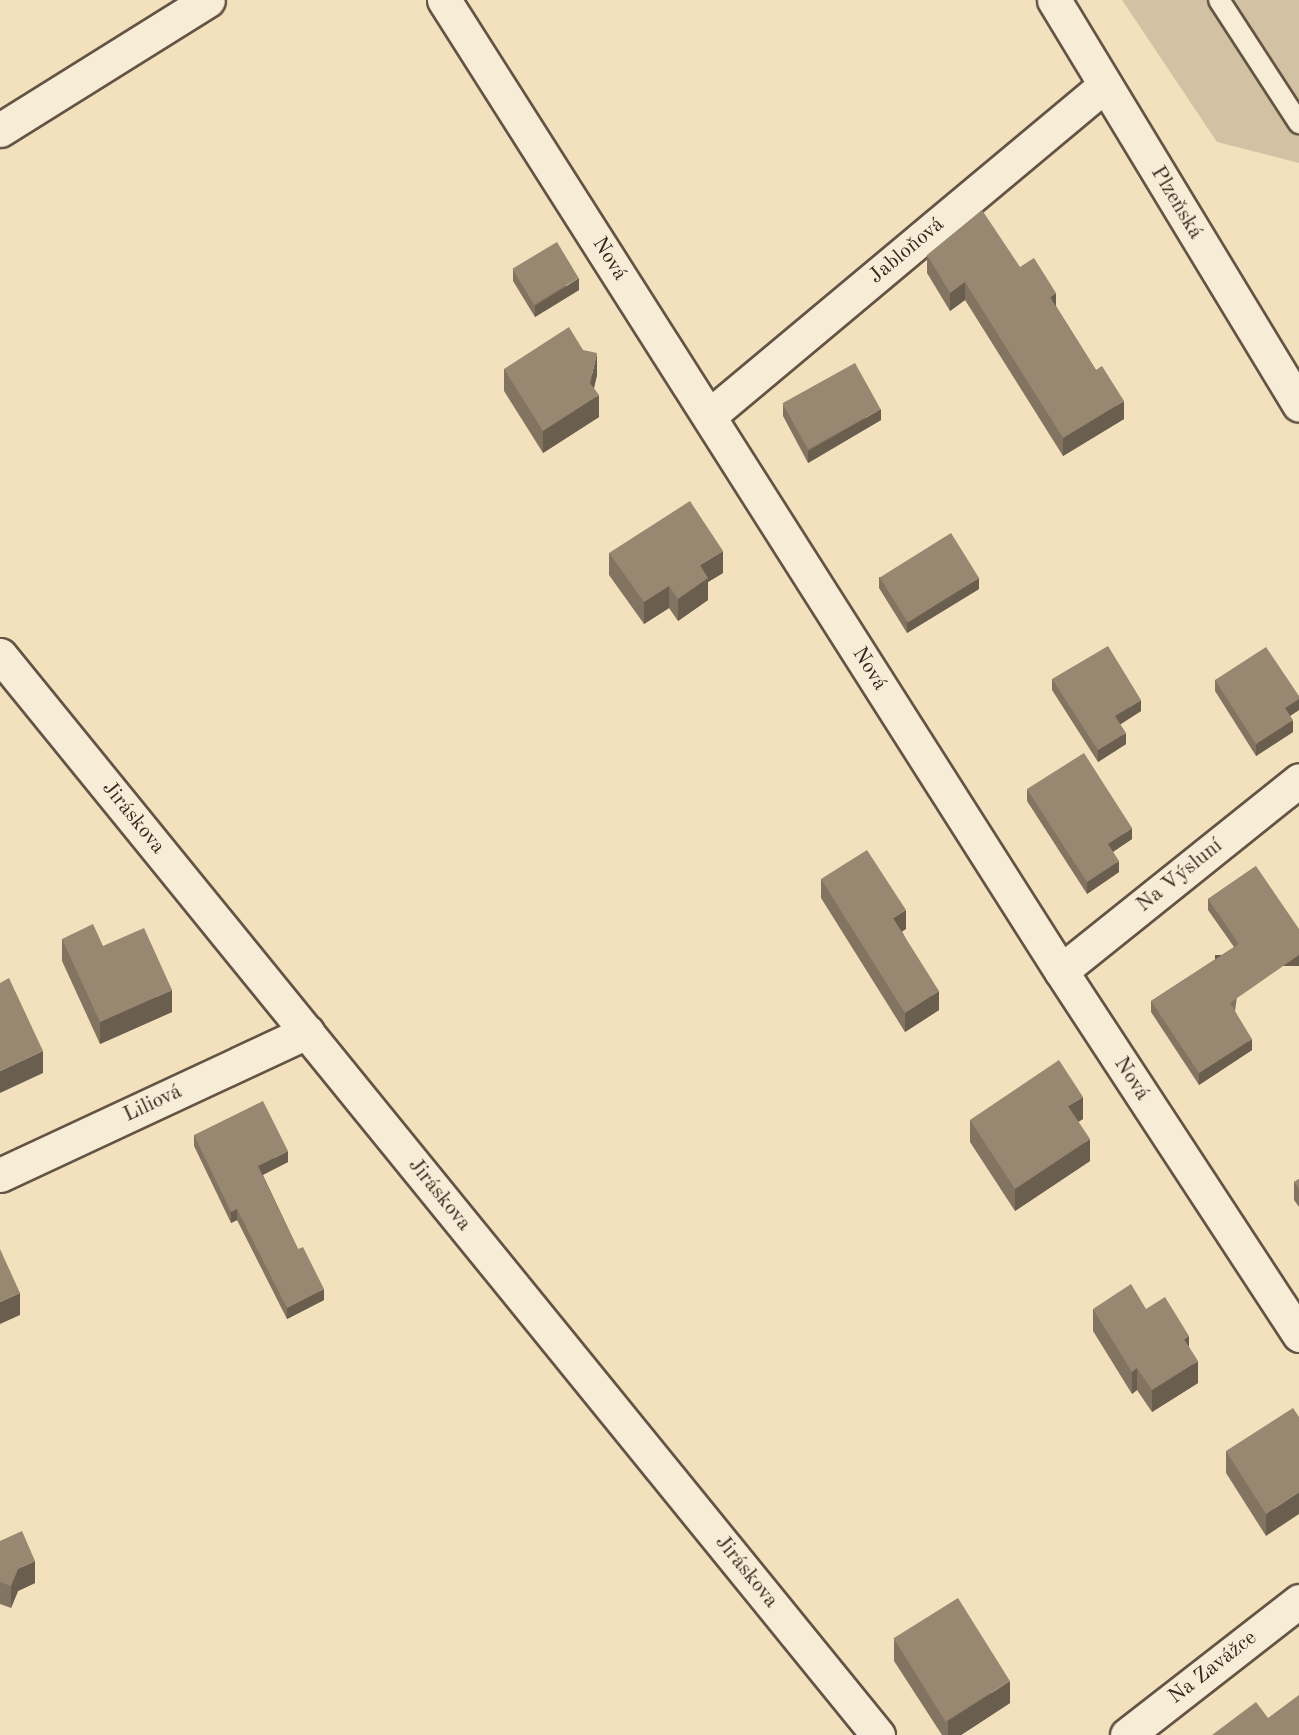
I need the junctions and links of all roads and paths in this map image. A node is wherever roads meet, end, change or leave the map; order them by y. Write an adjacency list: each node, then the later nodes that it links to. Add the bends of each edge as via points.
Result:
1 (208, 0): 7 (street)
2 (444, 0): 9 (street, Nová)
3 (1054, 0): 5 (street, Plzeňská)
4 (1219, 0): 6 (lane)
5 (1105, 85): 8 (street, Plzeňská); 9 (street, Jabloňová)
6 (1299, 123)
7 (0, 130)
8 (1299, 405)
9 (709, 416): 12 (street, Nová)
10 (0, 655): 13 (street, Jiráskova)
11 (1299, 780): 12 (street, Na Výsluní)
12 (1061, 971): 15 (street, Nová)
13 (307, 1032): 14 (street, Liliová); 17 (street, Jiráskova)
14 (0, 1175)
15 (1299, 1335)
16 (1299, 1601): 18 (street, Na Zavážce)
17 (878, 1735)
18 (1127, 1735)

